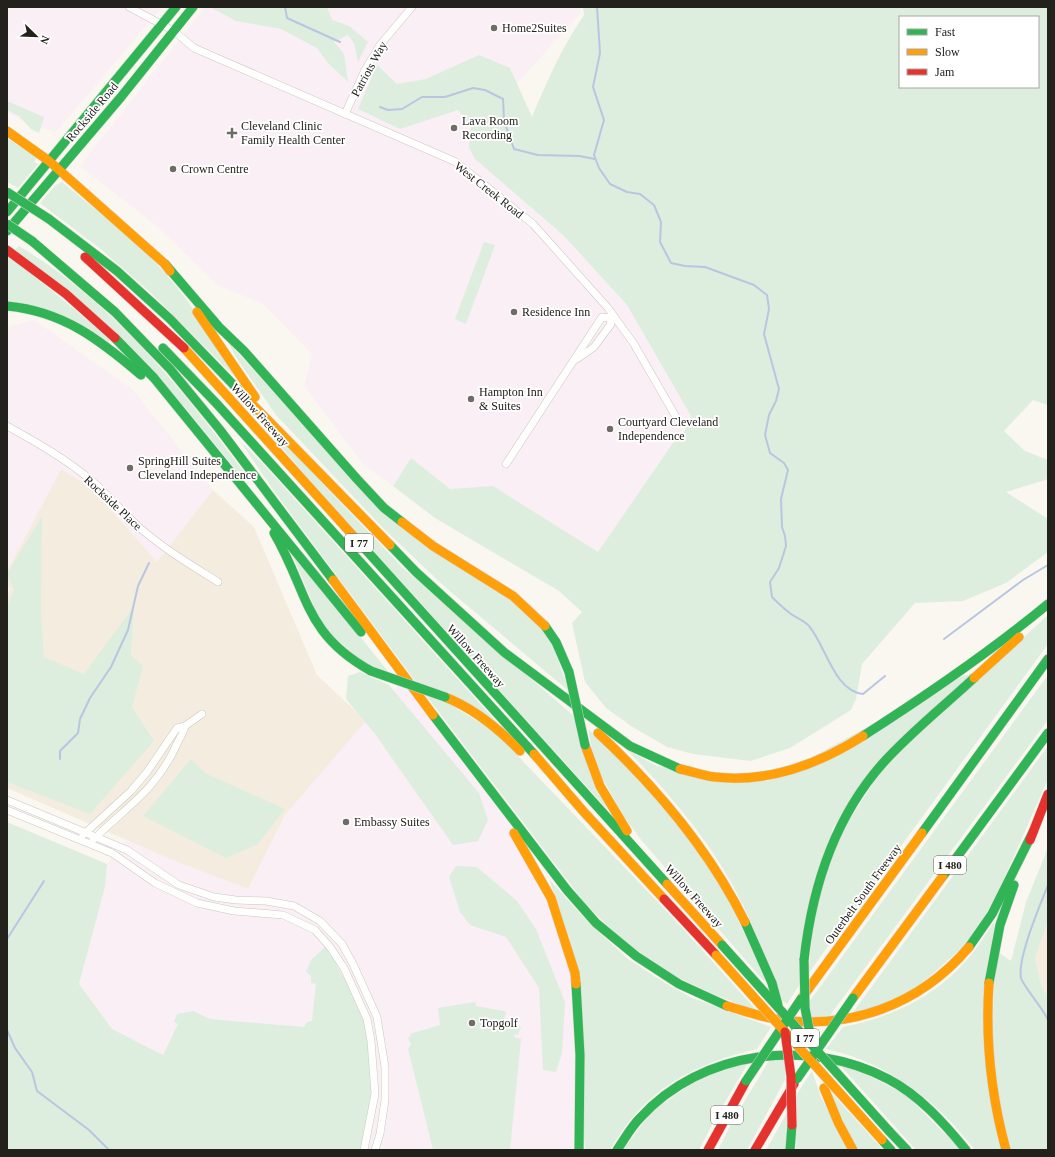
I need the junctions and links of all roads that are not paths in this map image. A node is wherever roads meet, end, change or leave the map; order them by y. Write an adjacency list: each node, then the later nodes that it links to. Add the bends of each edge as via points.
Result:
1 (129, 7): 5 (street, West Creek Road)
2 (176, 7): 5 (main road, Rockside Road)
3 (193, 7): 6 (main road, Rockside Road)
4 (412, 7): 7 (street, Patriots Way, via 380,45 365,70)
5 (161, 25): 6 (street, West Creek Road); 9 (main road, Rockside Road)
6 (174, 31): 7 (street, West Creek Road, via 194,48); 10 (main road, Rockside Road)
7 (345, 114): 21 (street, West Creek Road, via 456,162 533,224)
8 (7, 131): 9 (main road)
9 (49, 161): 10 (main road); 13 (main road, Rockside Road)
10 (58, 169): 16 (main road, Rockside Road); 19 (main road)
11 (7, 192): 14 (main road, bridge)
12 (7, 201): 14 (main road, Willow Freeway / I 77)
13 (7, 212)
14 (46, 221): 26 (main road, via 117,271 170,319); 50 (main road, Willow Freeway / I 77, via 178,341)
15 (7, 224): 17 (main road, Willow Freeway / I 77, bridge)
16 (7, 231)
17 (32, 241): 34 (main road, via 116,313 181,380); 44 (main road, Willow Freeway / I 77, via 56,256 120,307 216,402)
18 (7, 250): 25 (main road, via 75,301 117,340 169,394)
19 (165, 264): 26 (main road, via 255,398); 50 (main road, bridge, via 384,508 433,546 513,596 542,622 556,642 569,672 585,745 594,771 630,835)
20 (7, 306): 25 (main road, via 44,311 92,337 124,360)
21 (611, 316): 22 (street, via 602,318); 22 (street, via 611,324 599,342); 23 (street, West Creek Road, via 634,344)
22 (575, 360): 27 (street)
23 (676, 417)
24 (7, 426): 29 (street, Rockside Place, via 49,450 92,481 161,545 189,566)
25 (199, 433): 28 (main road)
26 (298, 450): 33 (main road, via 416,572 505,653)
27 (506, 464)
28 (251, 498): 34 (main road, via 275,524 406,687); 44 (main road, bridge, via 278,540 314,620 334,646 357,664 371,671 465,705 492,723)
29 (218, 582)
30 (1048, 604): 33 (main road, via 1003,640 852,744 811,765 769,776 734,778 699,774 648,757 615,736)
31 (1048, 610): 60 (main road, bridge, via 894,752 856,799 836,833 820,872 809,917 804,960 808,1028 824,1088)
32 (1048, 659): 57 (main road, Outerbelt South Freeway / I 480, bridge, via 801,999 746,1081)
33 (534, 674): 59 (main road, bridge, via 627,759 664,798 711,860 738,908 772,984 787,1046 792,1092)
34 (425, 706): 41 (main road)
35 (202, 714): 36 (street)
36 (185, 726): 38 (street, via 177,728); 39 (street)
37 (1048, 732): 58 (main road, I 480, bridge, via 853,998 797,1079)
38 (157, 758): 39 (street); 45 (street, via 131,791)
39 (168, 764): 47 (street, via 143,794)
40 (1048, 794): 46 (main road)
41 (495, 798): 46 (main road, via 572,897 594,920 642,960 675,981 719,1003 760,1016 797,1022 833,1022 873,1013 910,997 936,980 960,958 983,928); 55 (main road, via 551,898 575,973 580,1055)
42 (7, 800): 45 (street)
43 (7, 810): 48 (street)
44 (583, 811): 61 (main road, Willow Freeway / I 77, bridge)
45 (85, 832): 47 (street); 48 (street)
46 (1033, 832): 64 (main road, via 1000,925 988,993 988,1067)
47 (96, 837): 49 (street); 51 (street, via 127,850 179,885 214,897 294,906 320,921 340,942)
48 (79, 840): 49 (street)
49 (89, 844): 52 (street, via 112,853 155,884 197,903 234,911 283,915 315,930)
50 (662, 877): 62 (main road, Willow Freeway / I 77, bridge)
51 (350, 958): 52 (street); 54 (street, via 376,1016 382,1039 385,1100)
52 (341, 963): 53 (street, via 366,1015 371,1041 375,1094)
53 (364, 1150)
54 (375, 1150)
55 (579, 1150)
56 (617, 1150): 63 (main road, via 642,1116 680,1084 716,1066 735,1060 779,1053 841,1059 887,1078 928,1108)
57 (708, 1150)
58 (755, 1150)
59 (790, 1150)
60 (853, 1150)
61 (891, 1150)
62 (907, 1150)
63 (966, 1150)
64 (1006, 1150)

